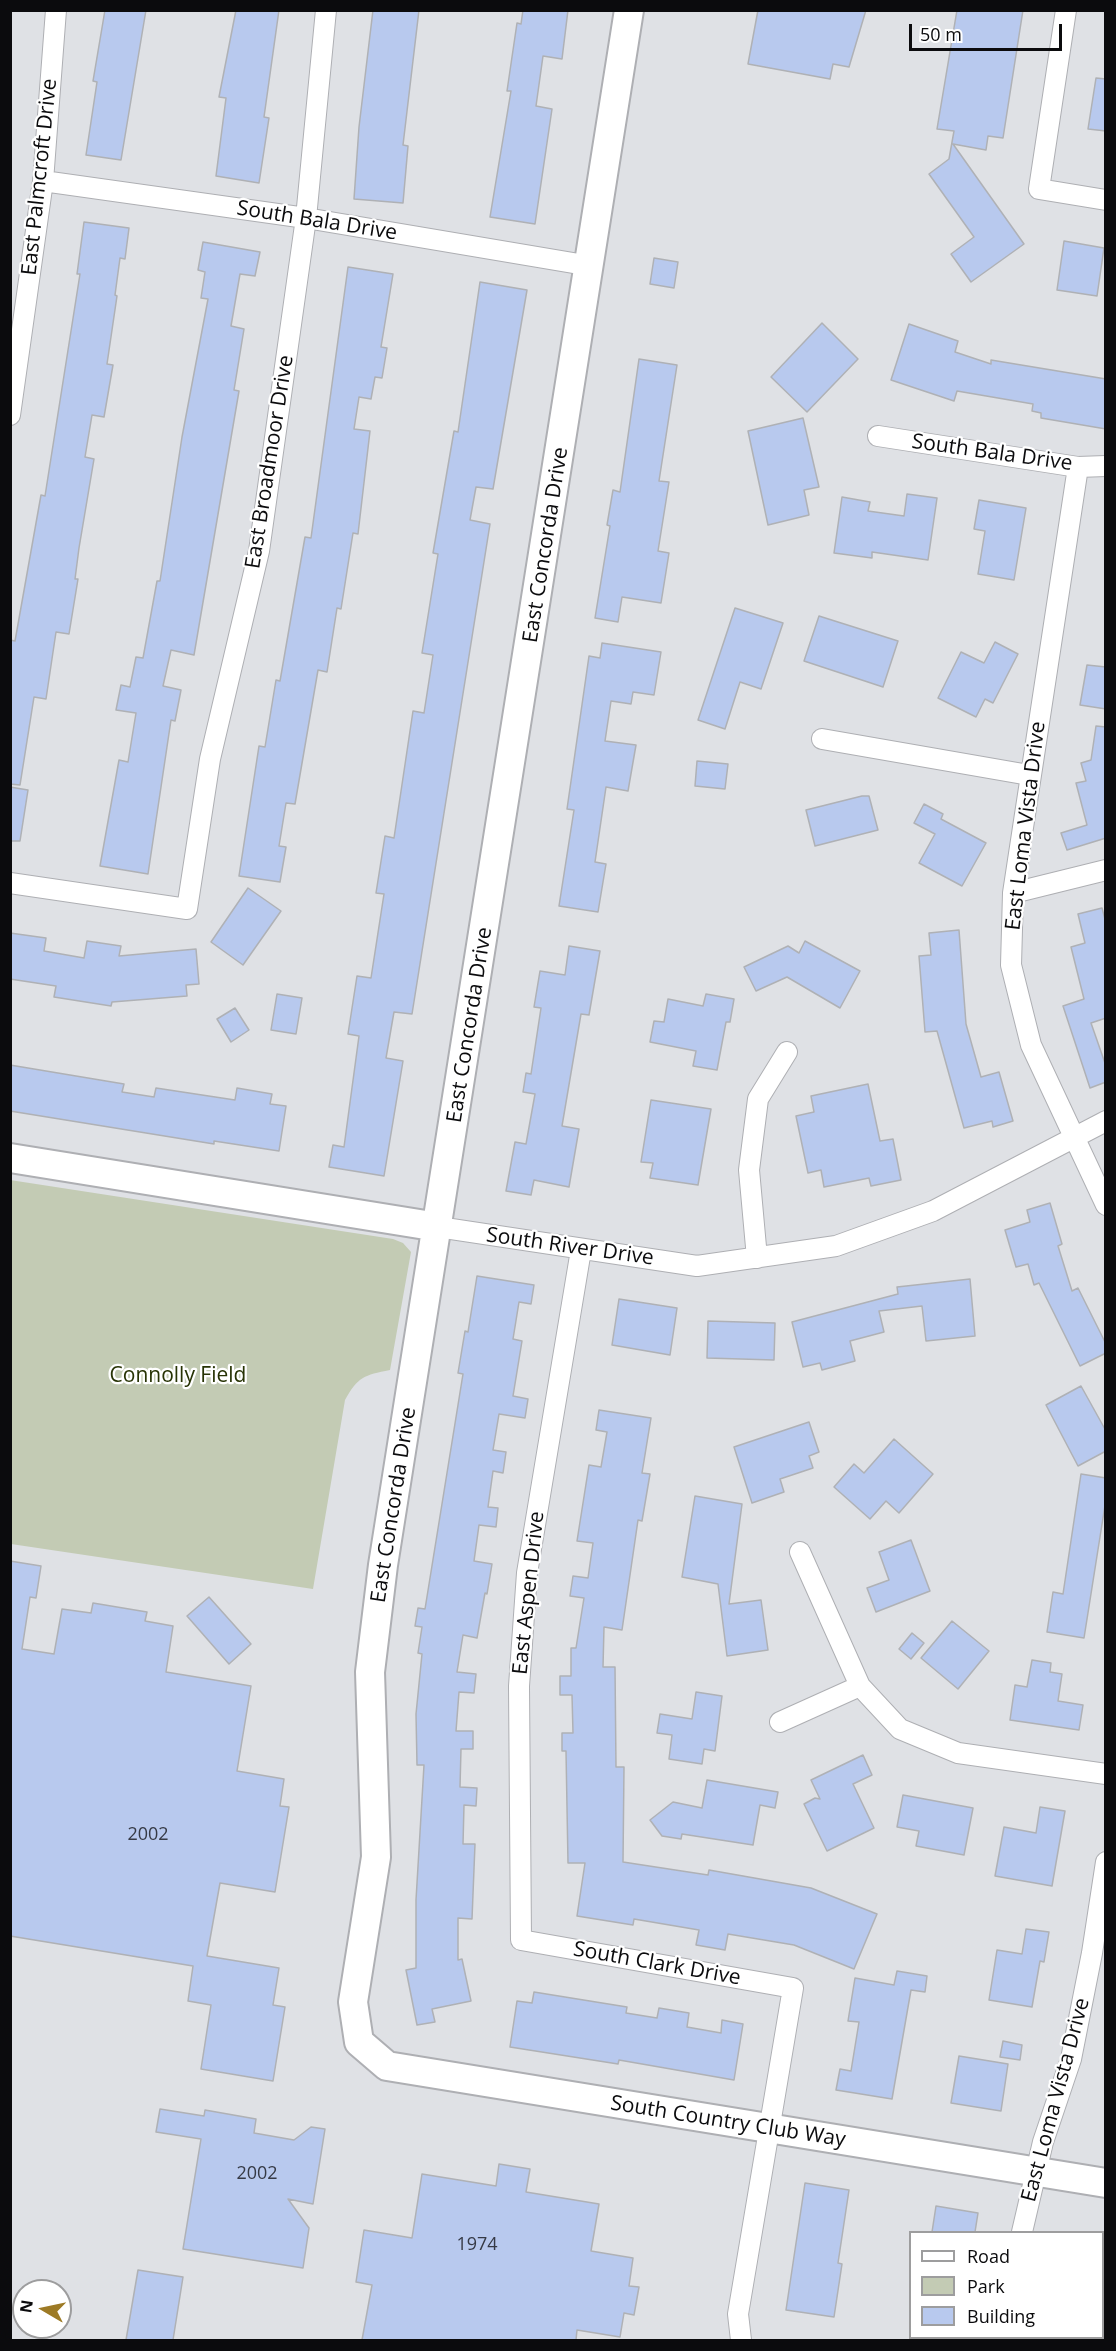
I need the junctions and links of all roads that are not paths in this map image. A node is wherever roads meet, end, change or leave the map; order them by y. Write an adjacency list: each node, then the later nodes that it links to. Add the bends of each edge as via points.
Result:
1 (56, 10): 5 (street, East Palmcroft Drive)
2 (326, 10): 7 (street, East Broadmoor Drive)
3 (629, 10): 8 (street, East Concorda Drive)
4 (1066, 10): 6 (street, via 1040,189)
5 (43, 181): 7 (street, South Bala Drive); 9 (street, East Palmcroft Drive)
6 (1106, 200)
7 (306, 218): 8 (street, South Bala Drive); 17 (street, East Broadmoor Drive, via 259,551 210,759 187,909)
8 (591, 266): 24 (street, East Concorda Drive)
9 (13, 390): 10 (street, East Palmcroft Drive)
10 (10, 415)
11 (878, 436): 13 (street, South Bala Drive)
12 (1106, 466): 13 (street, South Bala Drive)
13 (1078, 467): 15 (street, East Loma Vista Drive)
14 (822, 739): 15 (street)
15 (1029, 774): 18 (street, East Loma Vista Drive)
16 (1106, 870): 18 (street)
17 (10, 883)
18 (1013, 893): 21 (street, East Loma Vista Drive, via 1011,965 1022,1011 1031,1045)
19 (787, 1052): 26 (street, via 758,1099 749,1170)
20 (1106, 1122): 21 (street, South River Drive)
21 (1073, 1136): 23 (street, East Loma Vista Drive); 26 (street, South River Drive, via 933,1211 836,1246)
22 (10, 1158): 24 (street, South River Drive)
23 (1106, 1206)
24 (438, 1227): 25 (street, South River Drive); 34 (street, East Concorda Drive, via 383,1565 370,1672 376,1857 353,2002)
25 (581, 1250): 26 (street, South River Drive, via 697,1266); 32 (street, East Aspen Drive, via 527,1573 519,1686)
26 (757, 1258)
27 (800, 1552): 28 (street)
28 (860, 1686): 29 (street); 30 (street, via 900,1729 958,1753)
29 (780, 1722)
30 (1106, 1774)
31 (1106, 1862): 33 (street, East Loma Vista Drive)
32 (521, 1940): 35 (street, South Clark Drive, via 793,1988)
33 (1099, 1954): 36 (street, East Loma Vista Drive)
34 (359, 2042): 35 (street, South Country Club Way, via 387,2066)
35 (768, 2129): 36 (street, South Country Club Way); 39 (street, via 738,2314)
36 (1035, 2171): 37 (street, South Country Club Way); 38 (street, East Loma Vista Drive)
37 (1106, 2183)
38 (1022, 2231)
39 (741, 2340)

